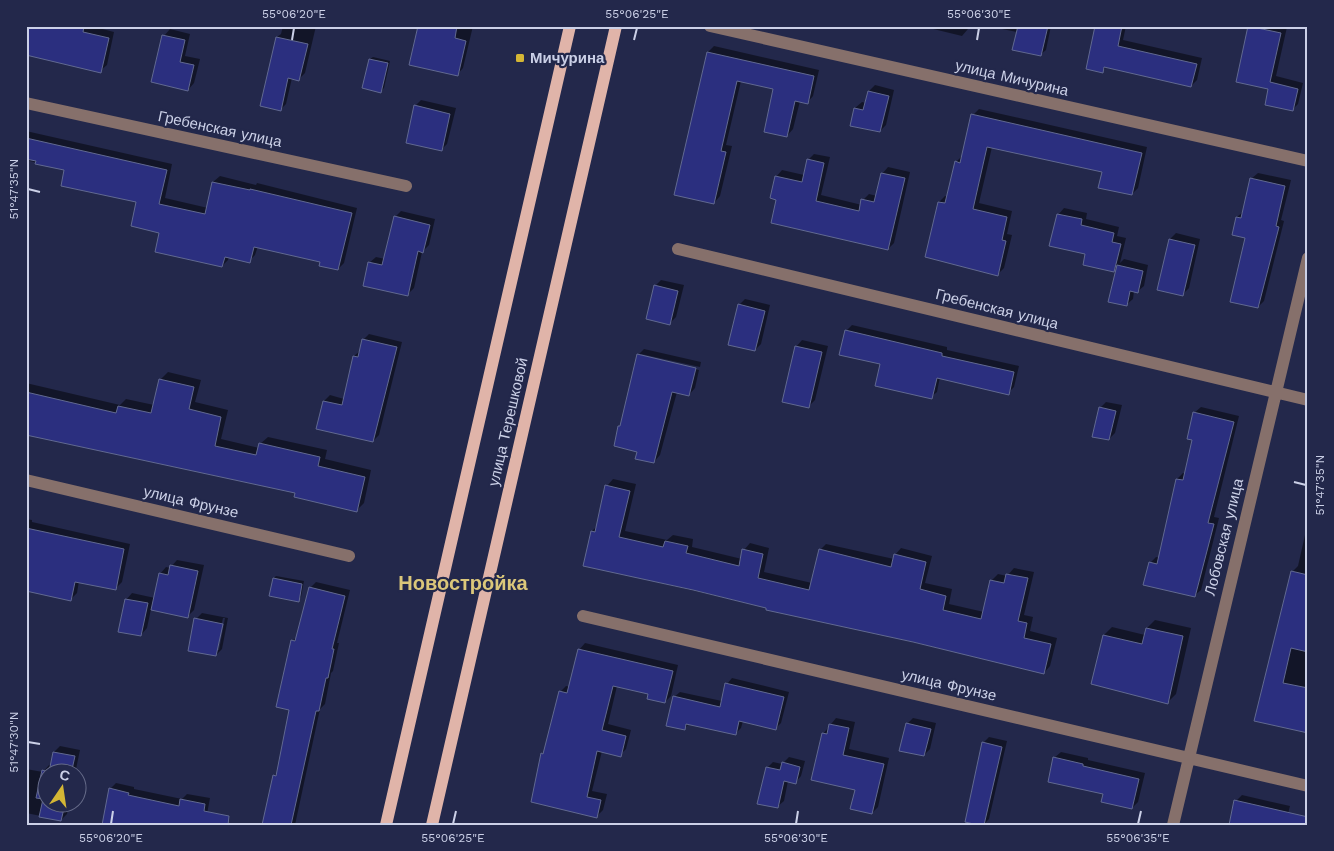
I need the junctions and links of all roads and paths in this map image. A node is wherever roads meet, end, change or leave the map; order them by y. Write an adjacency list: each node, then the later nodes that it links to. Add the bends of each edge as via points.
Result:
1 (570, 26): 16 (main road, улица Терешковой)
2 (616, 26): 17 (main road, улица Терешковой)
3 (710, 26): 5 (street, улица Мичурина)
4 (26, 104): 6 (street, Гребенская улица)
5 (1308, 161)
6 (406, 186)
7 (678, 249): 9 (street, Гребенская улица)
8 (1308, 258): 9 (street, Лобовская улица)
9 (1275, 393): 10 (street, Гребенская улица); 14 (street, Лобовская улица)
10 (1308, 400)
11 (26, 480): 12 (street, улица Фрунзе)
12 (349, 556)
13 (583, 616): 14 (street, улица Фрунзе)
14 (1188, 757): 15 (street, улица Фрунзе); 18 (street, Лобовская улица)
15 (1308, 786)
16 (386, 825)
17 (432, 825)
18 (1173, 825)

